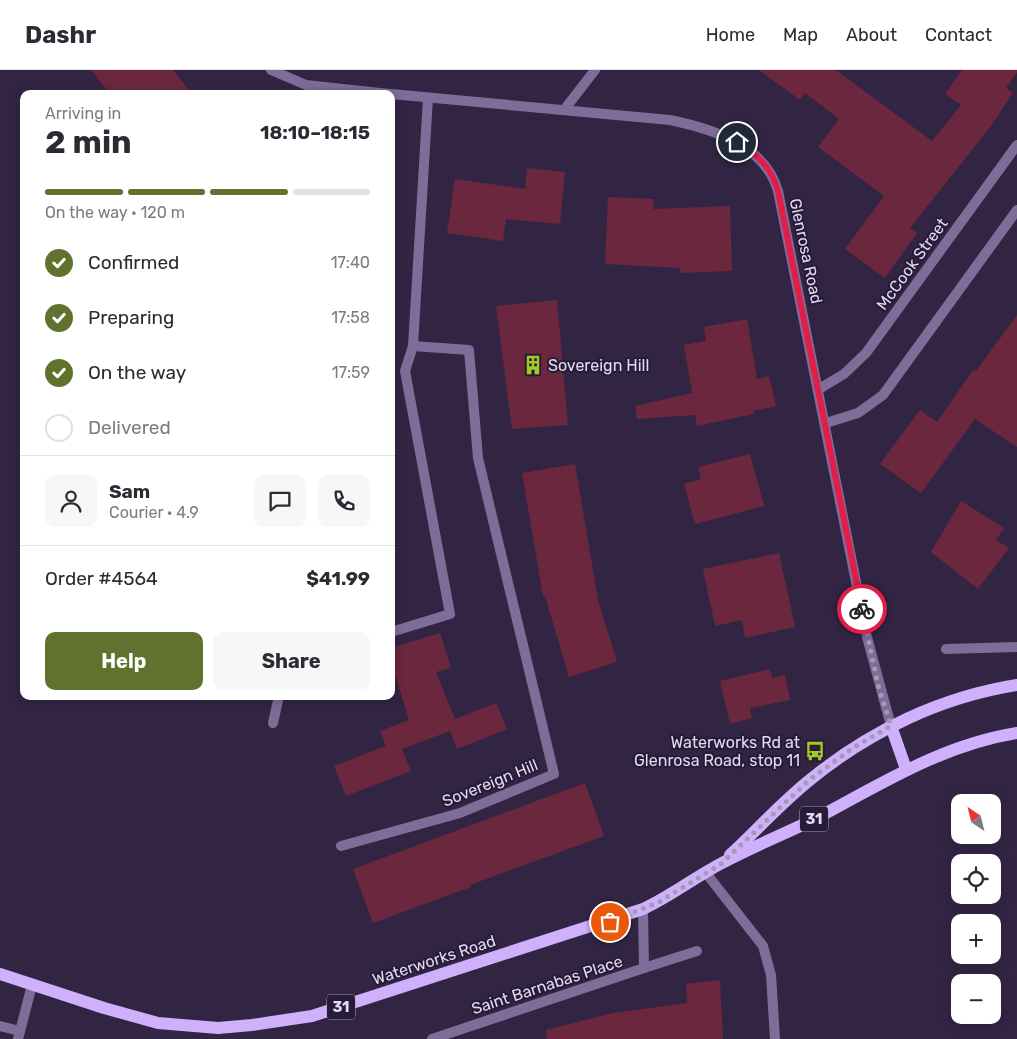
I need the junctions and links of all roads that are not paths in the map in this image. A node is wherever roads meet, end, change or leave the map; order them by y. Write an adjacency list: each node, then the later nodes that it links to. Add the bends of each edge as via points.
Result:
1 (271, 70): 3 (street, Glenrosa Road, via 306,86)
2 (595, 70): 6 (street)
3 (348, 90)
4 (395, 95): 5 (street, Glenrosa Road)
5 (428, 98): 6 (street, Glenrosa Road); 9 (street)
6 (564, 110): 10 (street, Glenrosa Road, via 660,118 690,124 737,142 767,165 778,191)
7 (1017, 145): 10 (street, McCook Street, via 866,354 844,374)
8 (1017, 210): 11 (street, via 883,396 864,410)
9 (413, 346): 12 (street, via 405,371 450,614); 21 (street, Sovereign Hill, via 469,350 478,458 554,774 460,813)
10 (819, 389): 11 (street, Glenrosa Road)
11 (826, 423): 18 (street, Glenrosa Road, via 867,637)
12 (395, 631)
13 (1017, 647): 14 (street)
14 (946, 649)
15 (1017, 685): 18 (main road, Waterworks Road / 31, via 949,702)
16 (278, 700): 17 (street)
17 (272, 723)
18 (891, 726): 20 (main road); 22 (main road, Waterworks Road / 31, via 853,748 809,780)
19 (1017, 733): 20 (main road, Waterworks Road / 31, via 959,747)
20 (906, 769): 22 (main road, Waterworks Road / 31, via 813,820)
21 (341, 846)
22 (721, 864): 23 (main road, Waterworks Road / 31)
23 (706, 873): 24 (main road, Waterworks Road / 31); 33 (street, via 763,946 771,974)
24 (643, 909): 26 (street, Saint Barnabas Place); 28 (main road, Waterworks Road / 31, via 312,1016 252,1025 218,1028 158,1023)
25 (697, 950): 26 (street)
26 (644, 968): 31 (street, Saint Barnabas Place)
27 (0, 974): 28 (main road, Waterworks Road / 31)
28 (32, 985): 30 (street)
29 (0, 1026): 30 (street)
30 (19, 1035)
31 (454, 1035): 32 (street, Saint Barnabas Place)
32 (432, 1039)
33 (775, 1039)

